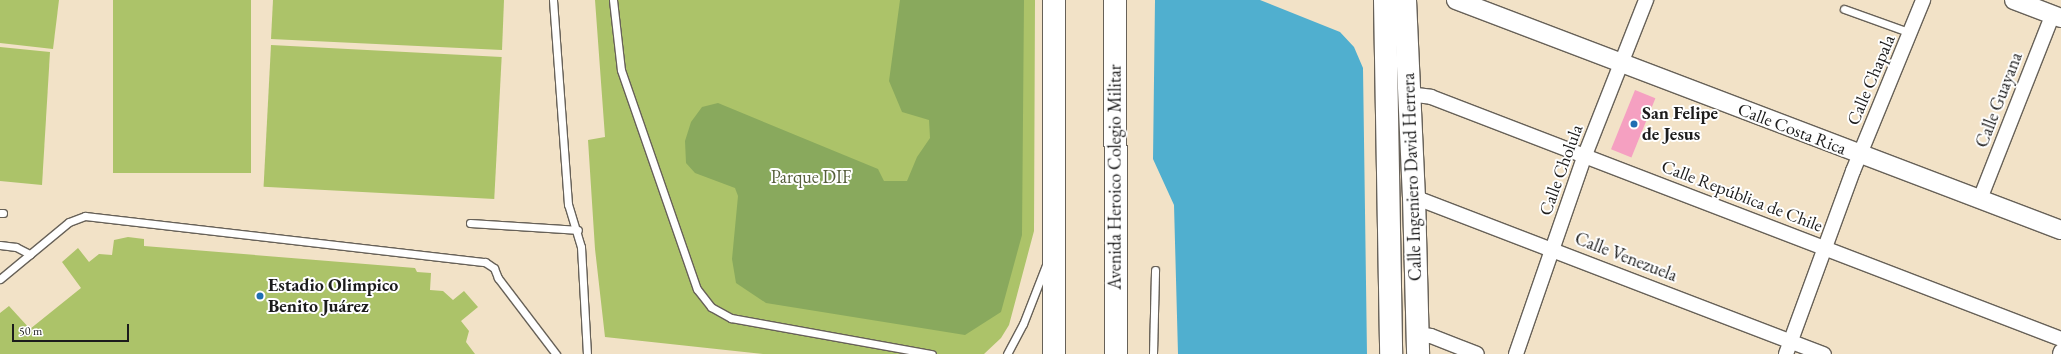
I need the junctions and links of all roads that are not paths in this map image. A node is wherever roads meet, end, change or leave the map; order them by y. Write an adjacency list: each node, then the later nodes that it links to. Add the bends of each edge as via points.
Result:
1 (553, 0): 21 (lane, via 568,204)
2 (613, 0): 36 (lane, via 621,70 697,289 711,307 731,318)
3 (1054, 0): 24 (main road)
4 (1385, 0): 41 (main road, Calle Ingeniero David Herrera)
5 (1405, 0): 15 (main road, Calle Ingeniero David Herrera)
6 (1456, 0): 14 (street, Calle Costa Rica)
7 (1646, 0): 14 (street, Calle Cholula)
8 (1924, 0): 13 (street, Calle Chapala)
9 (2014, 0): 12 (street)
10 (1115, 1): 39 (main road, Avenida Heroico Colegio Militar)
11 (1844, 9): 13 (lane)
12 (2057, 16): 19 (street, Calle Guayana)
13 (1911, 33): 17 (street, Calle Chapala)
14 (1621, 63): 16 (street, Calle Cholula); 17 (street, Calle Costa Rica)
15 (1408, 94): 16 (street, Calle República de Chile, via 1431,97); 18 (main road, Calle Ingeniero David Herrera)
16 (1585, 155): 25 (street, Calle Cholula); 26 (street, Calle República de Chile)
17 (1860, 155): 19 (street, Calle Costa Rica); 26 (street, Calle Chapala)
18 (1414, 197): 25 (street, Calle Venezuela); 31 (main road, Calle Ingeniero David Herrera)
19 (1980, 199): 22 (street, Calle Costa Rica)
20 (470, 223): 21 (lane)
21 (578, 230): 35 (lane)
22 (2061, 230)
23 (0, 245): 27 (lane, via 16,247)
24 (1054, 246): 37 (lane, via 1023,324); 38 (main road)
25 (1552, 249): 32 (street, Calle Venezuela); 43 (street, Calle Cholula)
26 (1825, 249): 30 (street, Calle República de Chile); 32 (street, Calle Chapala)
27 (30, 254): 29 (lane); 34 (lane, via 69,222 85,216 485,262 494,268 498,278)
28 (1155, 270): 40 (lane)
29 (0, 278)
30 (2061, 339)
31 (1418, 344): 42 (street, via 1431,336)
32 (1788, 348): 44 (street, Calle Venezuela)
33 (2061, 351): 45 (street)
34 (556, 354)
35 (587, 354)
36 (932, 354)
37 (1007, 354)
38 (1054, 354)
39 (1116, 354)
40 (1153, 354)
41 (1391, 354)
42 (1477, 354)
43 (1516, 354)
44 (1824, 354)
45 (2060, 354)

